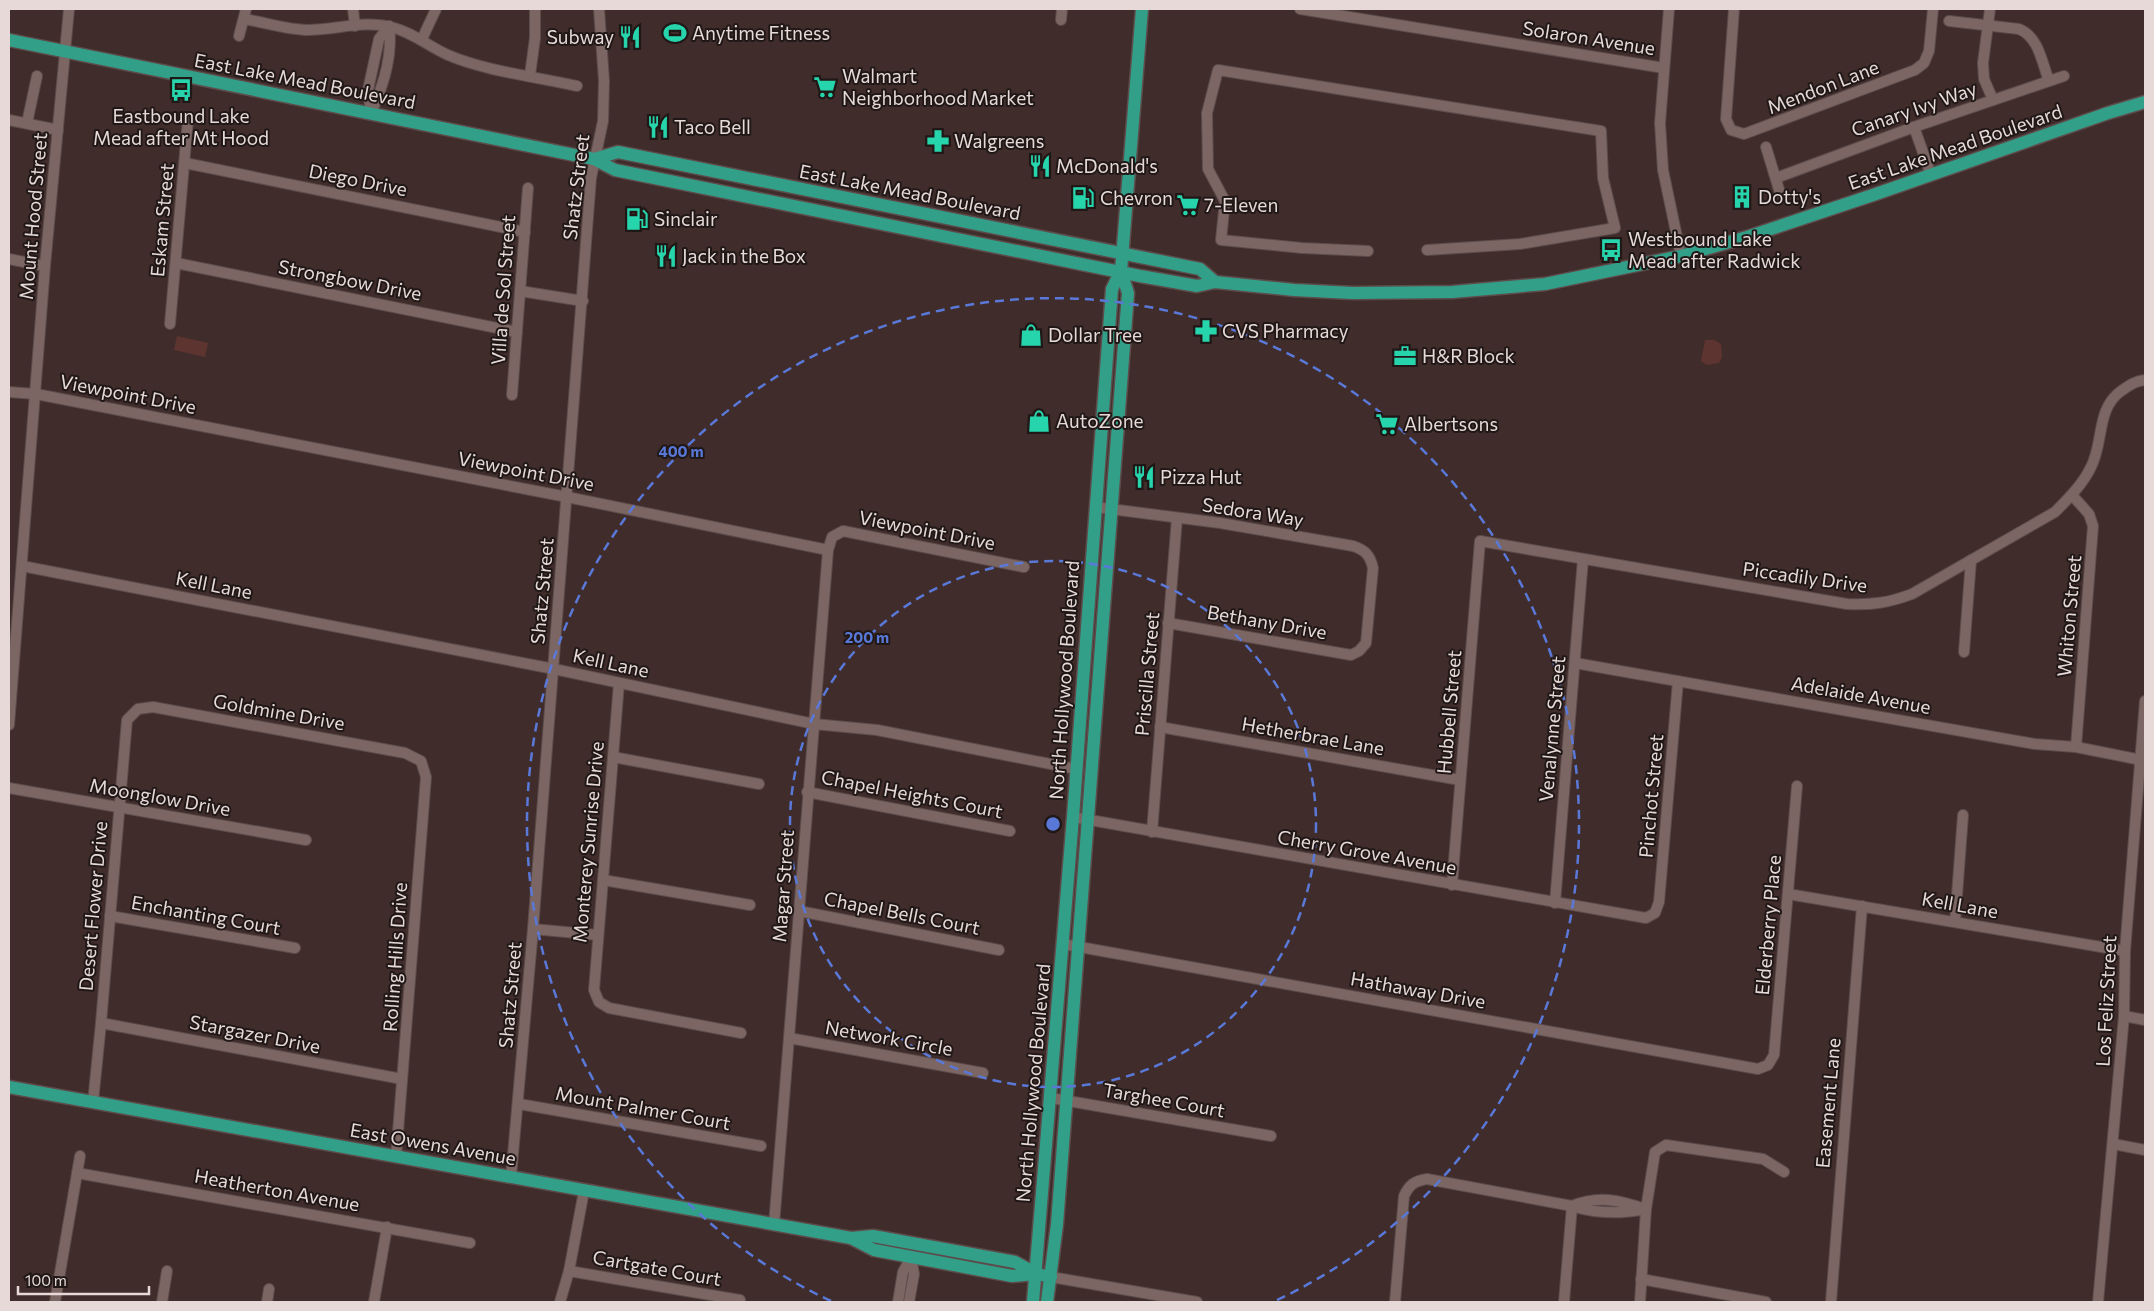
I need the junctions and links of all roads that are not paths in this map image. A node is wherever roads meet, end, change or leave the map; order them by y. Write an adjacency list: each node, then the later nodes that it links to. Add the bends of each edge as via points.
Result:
1 (69, 9): 22 (street, Mount Hood Street)
2 (353, 9): 16 (street)
3 (436, 9): 20 (street)
4 (535, 9): 24 (street)
5 (599, 9): 38 (street, Shatz Street, via 603,121)
6 (1062, 9): 14 (street)
7 (1142, 9): 51 (main road, North Hollywood Boulevard)
8 (1300, 9): 23 (street, Solaron Avenue)
9 (1669, 9): 23 (street)
10 (1734, 9): 11 (street, Mendon Lane, via 1726,119 1731,130 1744,134 1915,70 1924,63 1929,51)
11 (1933, 9)
12 (1990, 9): 18 (street)
13 (245, 14): 16 (street, via 305,30); 19 (street)
14 (1061, 20)
15 (1949, 21): 18 (street)
16 (355, 26): 17 (street)
17 (390, 26): 20 (street); 31 (street, via 392,42 380,93)
18 (1988, 26): 27 (street, via 2019,28 2029,32); 29 (street, via 1984,79)
19 (239, 36)
20 (422, 39): 24 (street, via 447,55 470,63)
21 (9, 40): 22 (main road, East Lake Mead Boulevard)
22 (65, 52): 31 (main road, East Lake Mead Boulevard); 36 (street, Mount Hood Street)
23 (1664, 68): 52 (street, via 1660,123 1663,170)
24 (530, 75): 28 (street)
25 (37, 76): 34 (street)
26 (2064, 76): 27 (street, Canary Ivy Way)
27 (2049, 81): 29 (street, Canary Ivy Way)
28 (577, 86)
29 (1993, 100): 35 (street, Canary Ivy Way)
30 (2145, 102): 40 (main road, East Lake Mead Boulevard)
31 (370, 113): 38 (main road, East Lake Mead Boulevard)
32 (188, 119): 39 (street, Eskam Street)
33 (9, 120): 34 (street)
34 (27, 124): 36 (street)
35 (1914, 127): 40 (street); 41 (street, Canary Ivy Way)
36 (58, 130): 55 (street, Mount Hood Street)
37 (1766, 147): 41 (street)
38 (594, 159): 44 (main road, East Lake Mead Boulevard, via 618,152); 45 (main road, East Lake Mead Boulevard, via 616,170); 59 (street, Shatz Street)
39 (185, 163): 48 (street, Diego Drive); 54 (street, Eskam Street)
40 (1931, 175): 52 (main road, East Lake Mead Boulevard)
41 (1776, 178): 43 (street)
42 (528, 188): 48 (street, Villa de Sol Street)
43 (1780, 193)
44 (837, 196): 45 (main road, via 829,202 800,201); 46 (main road, East Lake Mead Boulevard)
45 (795, 206): 47 (main road, East Lake Mead Boulevard)
46 (963, 221): 47 (main road, via 944,228 896,220); 51 (main road, East Lake Mead Boulevard)
47 (886, 224): 56 (main road, East Lake Mead Boulevard)
48 (525, 232): 58 (street, Villa de Sol Street)
49 (1426, 250): 50 (street, via 1520,244 1615,228 1603,178 1601,131 1218,70 1207,113 1208,168 1225,201 1220,240)
50 (1368, 251)
51 (1122, 254): 56 (main road, North Hollywood Boulevard); 57 (main road, East Lake Mead Boulevard, via 1200,269)
52 (1681, 256): 57 (main road, East Lake Mead Boulevard, via 1545,284 1452,292 1348,293)
53 (9, 259): 55 (street)
54 (176, 263): 60 (street, Eskam Street); 61 (street, Strongbow Drive)
55 (45, 266): 64 (street, Mount Hood Street)
56 (1121, 271): 57 (main road, East Lake Mead Boulevard, via 1197,286); 66 (main road, North Hollywood Boulevard, via 1112,289); 67 (main road, North Hollywood Boulevard, via 1128,290)
57 (1215, 282)
58 (520, 291): 59 (street); 61 (street, Villa de Sol Street)
59 (583, 302): 69 (street, Shatz Street)
60 (170, 324)
61 (517, 332): 65 (street, Villa de Sol Street)
62 (2145, 380): 68 (street, Piccadily Drive, via 2135,381 2110,402 2104,413 2096,457)
63 (9, 392): 64 (street, Viewpoint Drive)
64 (36, 394): 69 (street, Viewpoint Drive); 77 (street, Mount Hood Street)
65 (512, 395)
66 (1103, 402): 67 (main road); 70 (main road, North Hollywood Boulevard)
67 (1120, 403): 71 (main road, North Hollywood Boulevard)
68 (2072, 495): 76 (street, Piccadily Drive, via 2055,512); 91 (street, Whiton Street, via 2089,514 2093,526)
69 (567, 497): 74 (street, Viewpoint Drive); 83 (street, Shatz Street)
70 (1095, 507): 71 (street, Sedora Way); 95 (main road, North Hollywood Boulevard)
71 (1112, 509): 72 (street, Sedora Way); 104 (main road, North Hollywood Boulevard)
72 (1177, 518): 79 (street, Priscilla Street); 80 (street, Sedora Way, via 1364,550 1374,568 1366,643)
73 (1480, 541): 75 (street, Piccadily Drive); 96 (street, Hubbell Street)
74 (828, 550): 78 (street, Viewpoint Drive, via 832,537 843,531); 88 (street, Magar Street)
75 (1583, 559): 76 (street, Piccadily Drive, via 1847,604 1872,605 1912,594); 82 (street, Venalynne Street)
76 (1971, 560): 81 (street)
77 (22, 566): 83 (street, Kell Lane); 89 (street, Mount Hood Street)
78 (1024, 567)
79 (1168, 623): 80 (street, Bethany Drive, via 1351,654); 90 (street, Priscilla Street)
80 (1359, 651)
81 (1964, 652)
82 (1575, 663): 84 (street, Adelaide Avenue); 111 (street, Venalynne Street)
83 (554, 669): 85 (street, Kell Lane); 118 (street, Shatz Street)
84 (1678, 681): 91 (street, Adelaide Avenue, via 2035,744); 115 (street, Pinchot Street, via 1659,902)
85 (619, 683): 88 (street, Kell Lane); 92 (street, Monterey Sunrise Drive)
86 (2145, 701): 93 (street, Los Feliz Street)
87 (132, 714): 94 (street, Goldmine Drive, via 153,707 405,753); 101 (street, Desert Flower Drive, via 127,720)
88 (814, 724): 95 (street, Kell Lane, via 877,730); 100 (street, Magar Street)
89 (9, 725)
90 (1160, 727): 96 (street, Hetherbrae Lane); 106 (street, Priscilla Street)
91 (2076, 747): 93 (street, Adelaide Avenue)
92 (613, 757): 97 (street); 108 (street, Monterey Sunrise Drive)
93 (2141, 760): 124 (street, Los Feliz Street)
94 (421, 761): 132 (street, Rolling Hills Drive, via 426,777)
95 (1076, 769): 103 (main road, North Hollywood Boulevard)
96 (1460, 780): 109 (street, Hubbell Street)
97 (760, 784)
98 (1797, 786): 110 (street, Elderberry Place)
99 (9, 788): 101 (street, Moonglow Drive)
100 (807, 792): 105 (street, Chapel Heights Court); 114 (street, Magar Street)
101 (119, 808): 107 (street, Moonglow Drive); 116 (street, Desert Flower Drive)
102 (1963, 816): 117 (street)
103 (1072, 817): 104 (street, Cherry Grove Avenue); 120 (main road, North Hollywood Boulevard)
104 (1088, 820): 106 (street, Cherry Grove Avenue); 121 (main road, North Hollywood Boulevard)
105 (1010, 831)
106 (1152, 832): 109 (street, Cherry Grove Avenue)
107 (306, 840)
108 (603, 880): 112 (street); 119 (street, Monterey Sunrise Drive)
109 (1452, 885): 111 (street, Cherry Grove Avenue)
110 (1788, 894): 113 (street, Kell Lane); 130 (street, Elderberry Place, via 1774,1056)
111 (1555, 903): 115 (street, Cherry Grove Avenue, via 1646,918)
112 (750, 905)
113 (1862, 906): 117 (street, Kell Lane); 176 (street, Easement Lane)
114 (799, 911): 123 (street, Chapel Bells Court); 129 (street, Magar Street)
115 (1655, 913)
116 (110, 916): 122 (street, Enchanting Court); 127 (street, Desert Flower Drive)
117 (1955, 922): 124 (street, Kell Lane)
118 (533, 929): 119 (street); 137 (street, Shatz Street)
119 (598, 935): 128 (street, Monterey Sunrise Drive, via 594,990 599,1002 609,1008)
120 (1063, 944): 121 (street, Hathaway Drive); 134 (main road, North Hollywood Boulevard)
121 (1079, 947): 130 (street, Hathaway Drive, via 1758,1069); 135 (main road, North Hollywood Boulevard)
122 (295, 948)
123 (999, 950)
124 (2125, 951): 125 (street, Los Feliz Street)
125 (2124, 1016): 126 (street); 139 (street, Los Feliz Street)
126 (2145, 1020)
127 (102, 1023): 132 (street, Stargazer Drive); 136 (street, Desert Flower Drive)
128 (740, 1033)
129 (789, 1038): 131 (street, Network Circle); 150 (street, Magar Street)
130 (1768, 1065)
131 (983, 1073)
132 (402, 1079): 143 (street, Rolling Hills Drive)
133 (9, 1087): 136 (main road, East Owens Avenue)
134 (1051, 1098): 135 (street, Targhee Court); 157 (main road, North Hollywood Boulevard)
135 (1066, 1100): 138 (street, Targhee Court); 158 (main road, North Hollywood Boulevard)
136 (93, 1102): 143 (main road, East Owens Avenue)
137 (519, 1104): 140 (street, Mount Palmer Court); 146 (street, Shatz Street)
138 (1271, 1136)
139 (2113, 1144): 141 (street); 177 (street, Los Feliz Street)
140 (761, 1146)
141 (2145, 1150)
142 (80, 1156): 145 (street)
143 (396, 1156): 146 (main road, East Owens Avenue)
144 (1784, 1172): 149 (street, via 1763,1159 1666,1145 1655,1152)
145 (77, 1173): 151 (street, Heatherton Avenue); 162 (street)
146 (511, 1177): 147 (main road, East Owens Avenue)
147 (584, 1190): 150 (main road, East Owens Avenue); 156 (street)
148 (1572, 1206): 149 (street, via 1589,1211 1623,1213); 172 (street, via 1418,1180 1409,1186 1404,1196); 173 (street)
149 (1646, 1209): 159 (street)
150 (774, 1225): 152 (main road, East Owens Avenue)
151 (387, 1227): 153 (street, Heatherton Avenue); 165 (street)
152 (851, 1238): 154 (main road, East Owens Avenue, via 874,1250); 157 (main road, East Owens Avenue, via 873,1236 1015,1262)
153 (470, 1243)
154 (910, 1257): 157 (main road, East Owens Avenue, via 1012,1276); 167 (street, via 903,1272); 168 (street, via 914,1274)
155 (167, 1271): 163 (street)
156 (569, 1271): 161 (street, Cartgate Court); 166 (street)
157 (1037, 1274): 158 (main road, East Owens Avenue); 169 (main road, North Hollywood Boulevard)
158 (1051, 1277): 170 (main road, North Hollywood Boulevard); 171 (street, East Owens Avenue)
159 (1641, 1279): 174 (street); 175 (street)
160 (269, 1289): 164 (street)
161 (740, 1300)
162 (55, 1302)
163 (162, 1302)
164 (267, 1302)
165 (374, 1302)
166 (560, 1302)
167 (898, 1302)
168 (909, 1302)
169 (1034, 1302)
170 (1047, 1302)
171 (1197, 1302)
172 (1395, 1302)
173 (1564, 1302)
174 (1640, 1302)
175 (1766, 1302)
176 (1832, 1302)
177 (2098, 1302)

